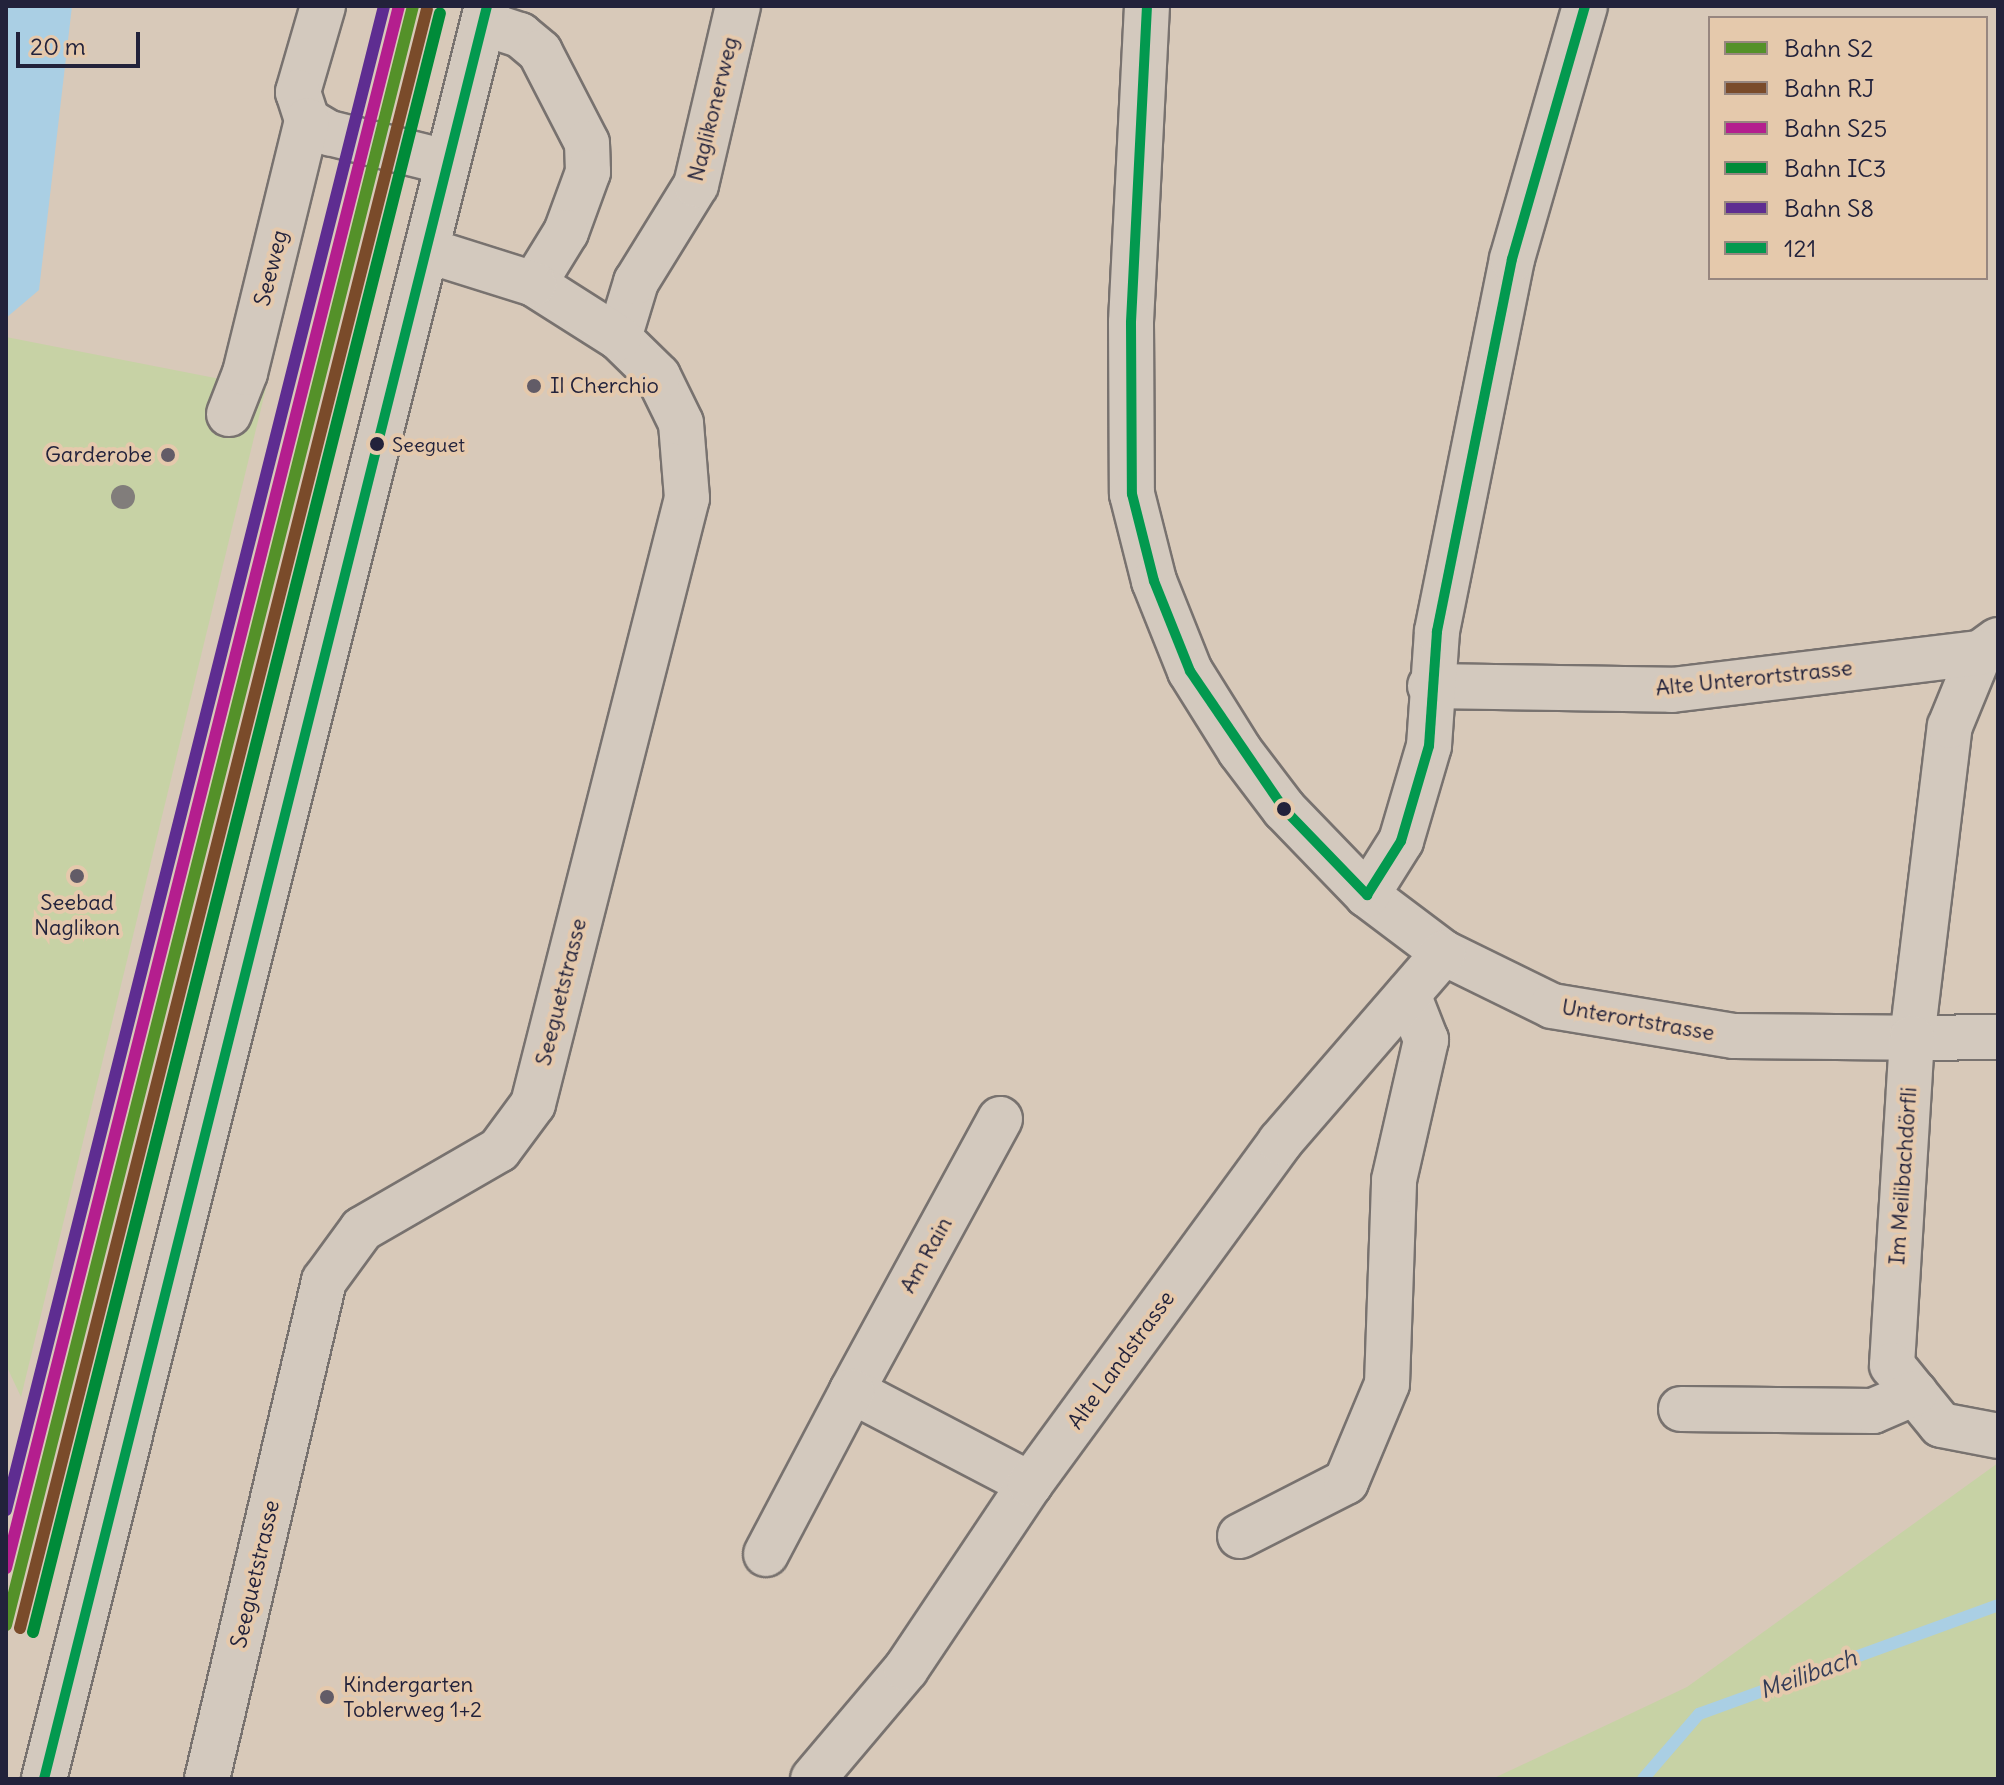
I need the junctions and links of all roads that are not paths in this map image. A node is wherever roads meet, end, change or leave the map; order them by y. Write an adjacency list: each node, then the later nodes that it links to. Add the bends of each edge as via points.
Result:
1 (323, 6): 6 (street, Seeweg, via 298,92)
2 (738, 6): 10 (street, Naglikonerweg, via 696,185 636,282)
3 (1147, 6): 14 (street, Unterortstrasse, via 1131,323 1132,494 1154,581 1190,671 1284,809)
4 (1585, 6): 13 (street, via 1512,259)
5 (485, 15): 7 (street); 9 (street, via 540,52 589,152 588,172 566,232)
6 (307, 120): 7 (street, via 329,133); 11 (street, Seeweg, via 245,373)
7 (446, 162): 8 (street)
8 (426, 250): 9 (street, Seeguetstrasse); 27 (street)
9 (534, 284): 10 (street, Seeguetstrasse)
10 (619, 338): 28 (street, Seeguetstrasse, via 658,376 681,423 687,498 533,1104 499,1150 362,1229 324,1281)
11 (229, 414)
12 (1989, 646): 13 (street, Alte Unterortstrasse, via 1672,690); 18 (street, via 1950,726)
13 (1430, 686): 14 (street, via 1429,746 1401,841)
14 (1367, 895): 15 (street, Unterortstrasse)
15 (1444, 953): 16 (street, Alte Landstrasse); 18 (street, Unterortstrasse, via 1552,1006 1734,1036)
16 (1408, 994): 24 (street, Alte Landstrasse, via 1280,1142); 25 (street, via 1426,1040 1394,1180 1387,1384 1346,1482)
17 (1998, 1037): 18 (street)
18 (1912, 1038): 21 (street, Im Meilibachdörfli, via 1892,1365)
19 (1000, 1119): 20 (street, Am Rain)
20 (852, 1391): 24 (street); 26 (street, Am Rain)
21 (1915, 1393): 22 (street, via 1873,1411); 23 (street, Im Meilibachdörfli, via 1941,1425)
22 (1681, 1409)
23 (1998, 1436)
24 (1030, 1484): 29 (street, Alte Landstrasse, via 906,1669)
25 (1240, 1536)
26 (766, 1554)
27 (44, 1779)
28 (207, 1779)
29 (813, 1779)

